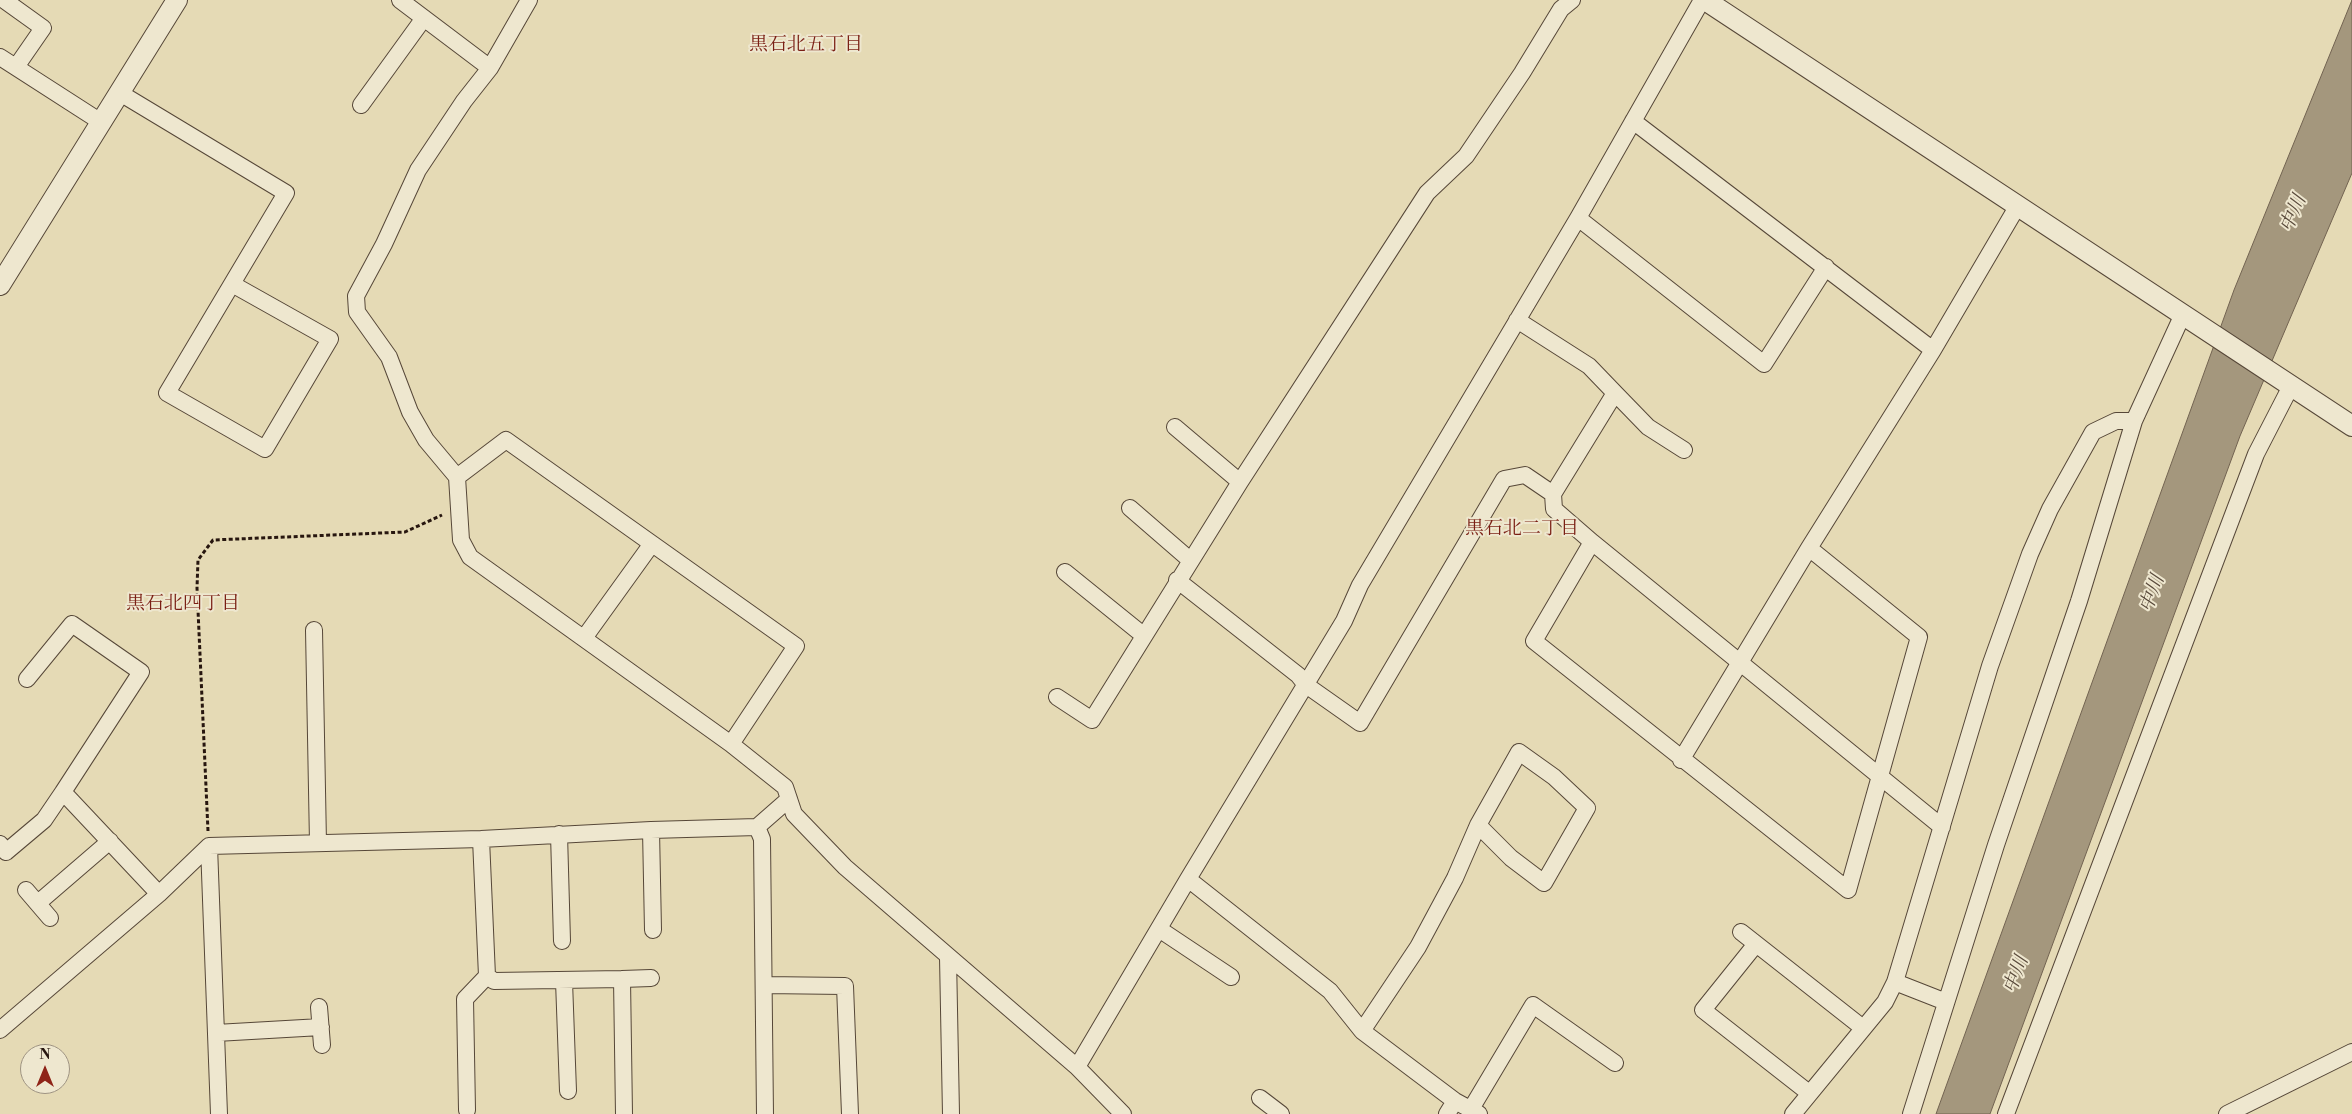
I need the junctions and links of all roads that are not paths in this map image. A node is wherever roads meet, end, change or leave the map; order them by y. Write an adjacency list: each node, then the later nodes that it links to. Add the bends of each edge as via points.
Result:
1 (4, 0): 9 (street, via 43,28)
2 (177, 0): 11 (street)
3 (529, 0): 10 (street)
4 (1572, 0): 30 (street, via 1560,8 1522,73 1466,156 1427,193)
5 (1704, 0): 13 (street); 15 (street)
6 (403, 1): 7 (street)
7 (424, 18): 10 (street); 12 (street)
8 (0, 57): 9 (street)
9 (16, 67): 14 (street)
10 (490, 68): 29 (street, via 418,170 356,296 357,312 389,356 410,412 426,440)
11 (120, 92): 14 (street); 18 (street, via 286,193)
12 (361, 105)
13 (1633, 121): 16 (street); 17 (street)
14 (101, 122): 19 (street)
15 (2017, 207): 20 (street); 22 (street)
16 (1578, 218): 17 (street, via 1764,364); 21 (street)
17 (1826, 266): 22 (street)
18 (232, 284): 18 (street, via 167,394 265,450 330,339)
19 (0, 285)
20 (2183, 314): 23 (street); 25 (street)
21 (1517, 320): 24 (street, via 1589,366); 44 (street, via 1360,585 1344,621)
22 (1933, 350): 35 (street)
23 (2285, 382): 26 (street); 105 (street)
24 (1615, 393): 28 (street, via 1648,427); 31 (street)
25 (2134, 421): 53 (street, via 2116,421 2093,432 2050,509 2030,554 1990,666); 79 (street, via 2079,601)
26 (2352, 426)
27 (1175, 427): 30 (street)
28 (1684, 450)
29 (457, 477): 34 (street, via 506,440); 41 (street, via 460,540 470,557)
30 (1240, 482): 36 (street)
31 (1553, 494): 33 (street, via 1554,509); 44 (street, via 1525,475 1504,479 1360,723)
32 (1130, 508): 36 (street)
33 (1592, 542): 42 (street); 47 (street, via 1534,641)
34 (651, 545): 41 (street); 46 (street, via 796,646)
35 (1809, 548): 42 (street); 48 (street, via 1919,637)
36 (1190, 560): 38 (street)
37 (1065, 572): 40 (street)
38 (1177, 580): 40 (street); 44 (street, via 1298,675)
39 (314, 630): 58 (street)
40 (1143, 635): 45 (street, via 1092,720)
41 (584, 638): 46 (street)
42 (1740, 664): 47 (street); 48 (street)
43 (27, 679): 49 (street, via 72,624 141,672)
44 (1306, 685): 61 (street)
45 (1057, 697)
46 (731, 744): 50 (street, via 785,787)
47 (1681, 760): 48 (street, via 1848,890)
48 (1880, 776): 53 (street)
49 (63, 792): 57 (street); 59 (street, via 44,820 6,852)
50 (789, 799): 52 (street); 71 (street, via 794,814 844,867)
51 (1478, 825): 51 (street, via 1511,858 1544,883 1586,808 1554,777 1519,752); 84 (street, via 1455,878 1418,947)
52 (756, 827): 54 (street); 78 (street, via 762,839)
53 (1942, 827): 77 (street)
54 (650, 830): 55 (street); 67 (street)
55 (559, 834): 56 (street); 69 (street)
56 (481, 840): 58 (street); 72 (street)
57 (110, 841): 63 (street); 64 (street)
58 (318, 843): 60 (street)
59 (0, 844)
60 (208, 846): 63 (street); 85 (street)
61 (1188, 879): 66 (street); 84 (street, via 1330,991)
62 (26, 890): 64 (street)
63 (159, 894): 83 (street)
64 (38, 903): 65 (street)
65 (50, 918)
66 (1158, 928): 73 (street); 89 (street)
67 (653, 930)
68 (1741, 932): 70 (street)
69 (562, 941)
70 (1756, 944): 82 (street); 91 (street, via 1703,1010)
71 (948, 958): 89 (street); 100 (street)
72 (487, 976): 76 (street, via 494,981); 94 (street, via 465,998)
73 (1231, 977)
74 (651, 978): 75 (street)
75 (622, 979): 76 (street); 97 (street)
76 (564, 981): 90 (street)
77 (1895, 982): 79 (street); 82 (street, via 1885,1002)
78 (764, 986): 98 (street); 99 (street, via 845,986)
79 (1946, 1002): 104 (street)
80 (319, 1007): 81 (street)
81 (321, 1027): 85 (street); 86 (street)
82 (1863, 1028): 91 (street)
83 (0, 1030)
84 (1362, 1031): 93 (street)
85 (216, 1032): 96 (street)
86 (322, 1045)
87 (2352, 1052): 106 (street)
88 (1615, 1063): 95 (street, via 1533,1005)
89 (1077, 1067): 101 (street)
90 (568, 1091)
91 (1809, 1093): 103 (street)
92 (1260, 1098): 102 (street)
93 (1451, 1108): 95 (street)
94 (467, 1110)
95 (1475, 1111)
96 (219, 1114)
97 (624, 1114)
98 (765, 1114)
99 (850, 1114)
100 (952, 1114)
101 (1123, 1114)
102 (1281, 1114)
103 (1792, 1114)
104 (1911, 1114)
105 (2006, 1114)
106 (2227, 1114)

